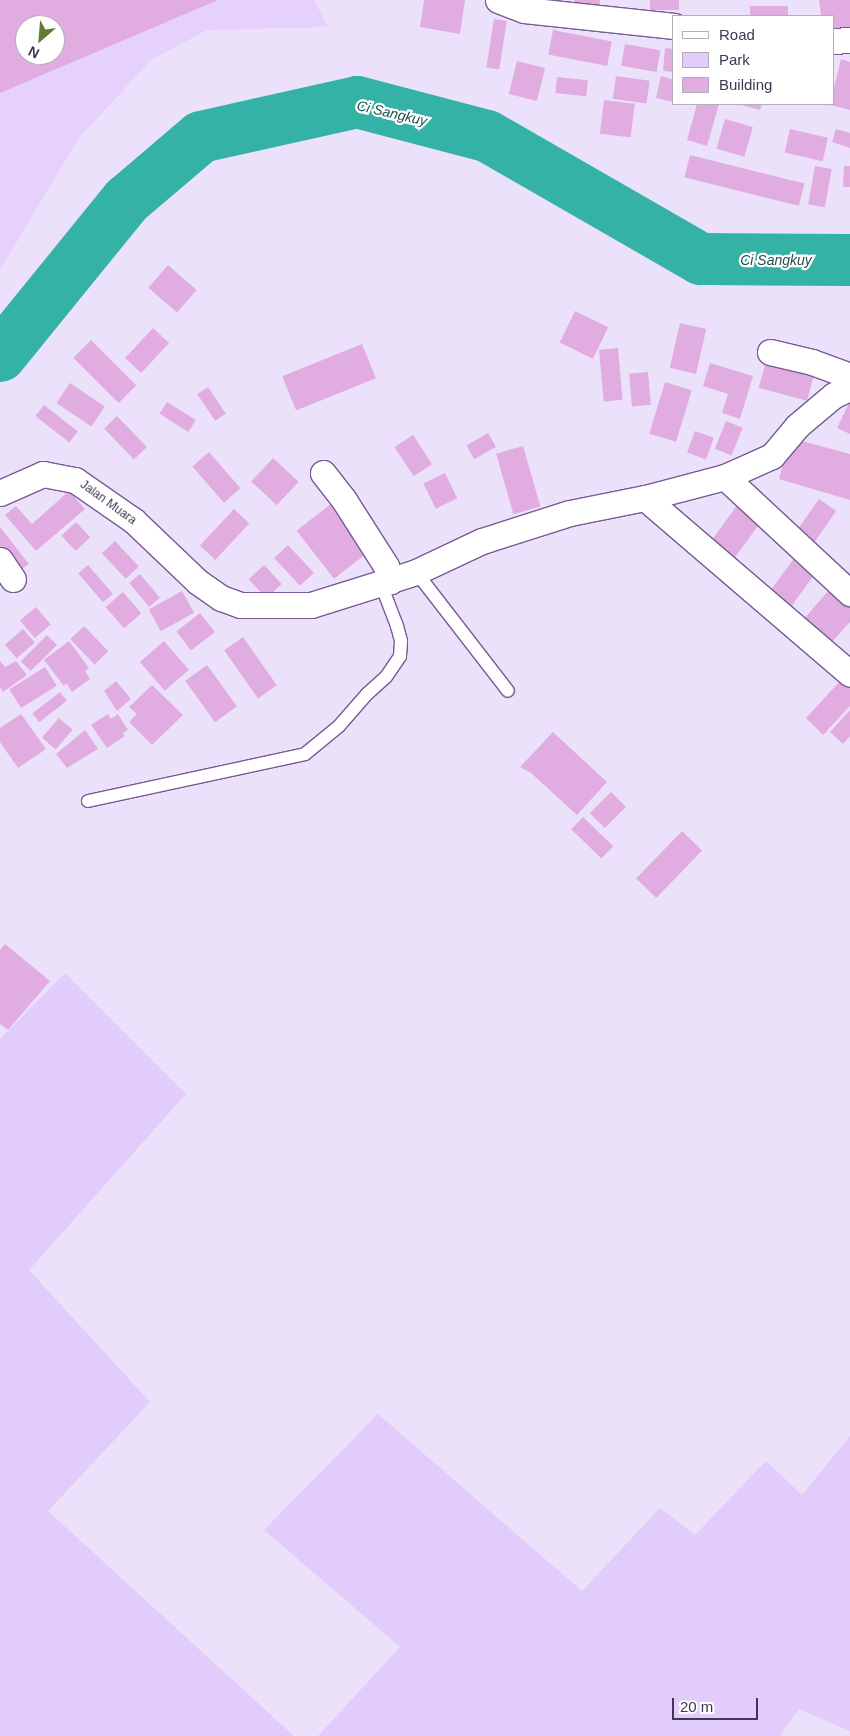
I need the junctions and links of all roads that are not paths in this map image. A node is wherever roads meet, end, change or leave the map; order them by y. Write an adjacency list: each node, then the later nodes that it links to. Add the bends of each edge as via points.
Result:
1 (498, 0): 2 (street, via 524,10)
2 (672, 26)
3 (850, 40): 4 (street)
4 (835, 41)
5 (770, 352): 6 (street)
6 (850, 376)
7 (850, 388): 9 (street, Jalan Muara, via 834,395 797,426 772,456)
8 (323, 473): 13 (street, via 386,566)
9 (725, 477): 11 (street, Jalan Muara); 14 (street)
10 (0, 493): 13 (street, Jalan Muara, via 43,474 75,480 134,521 198,582 220,598 240,605 311,605)
11 (645, 498): 12 (street, Jalan Muara, via 570,513 482,540); 15 (street)
12 (416, 572): 13 (street, Jalan Muara); 16 (lane)
13 (386, 582): 17 (lane, via 401,641 400,656 386,676 339,726 305,754)
14 (850, 593)
15 (850, 674)
16 (508, 691)
17 (88, 801)

